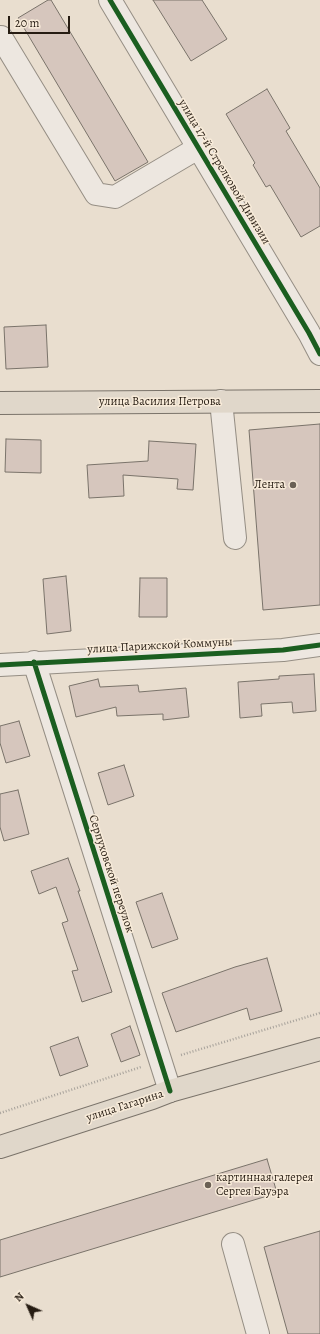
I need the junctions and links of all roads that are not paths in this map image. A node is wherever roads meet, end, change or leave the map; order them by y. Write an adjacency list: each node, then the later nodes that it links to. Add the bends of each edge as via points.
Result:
1 (110, 0): 3 (street, улица 17-й Стрелковой Дивизии)
2 (1, 37): 3 (street, via 96,194 115,197)
3 (198, 148): 4 (street, улица 17-й Стрелковой Дивизии)
4 (320, 354)
5 (320, 400): 6 (main road, улица Василия Петрова)
6 (221, 401): 7 (main road, улица Василия Петрова); 8 (street)
7 (0, 403)
8 (236, 538)
9 (320, 645): 10 (street, улица Парижской Коммуны, via 283,650)
10 (34, 662): 11 (street, улица Парижской Коммуны); 13 (street, Серпуховской переулок)
11 (0, 665)
12 (320, 1049): 13 (main road, улица Гагарина)
13 (170, 1091): 14 (main road, улица Гагарина)
14 (0, 1147)
15 (233, 1244): 16 (street)
16 (258, 1334)

